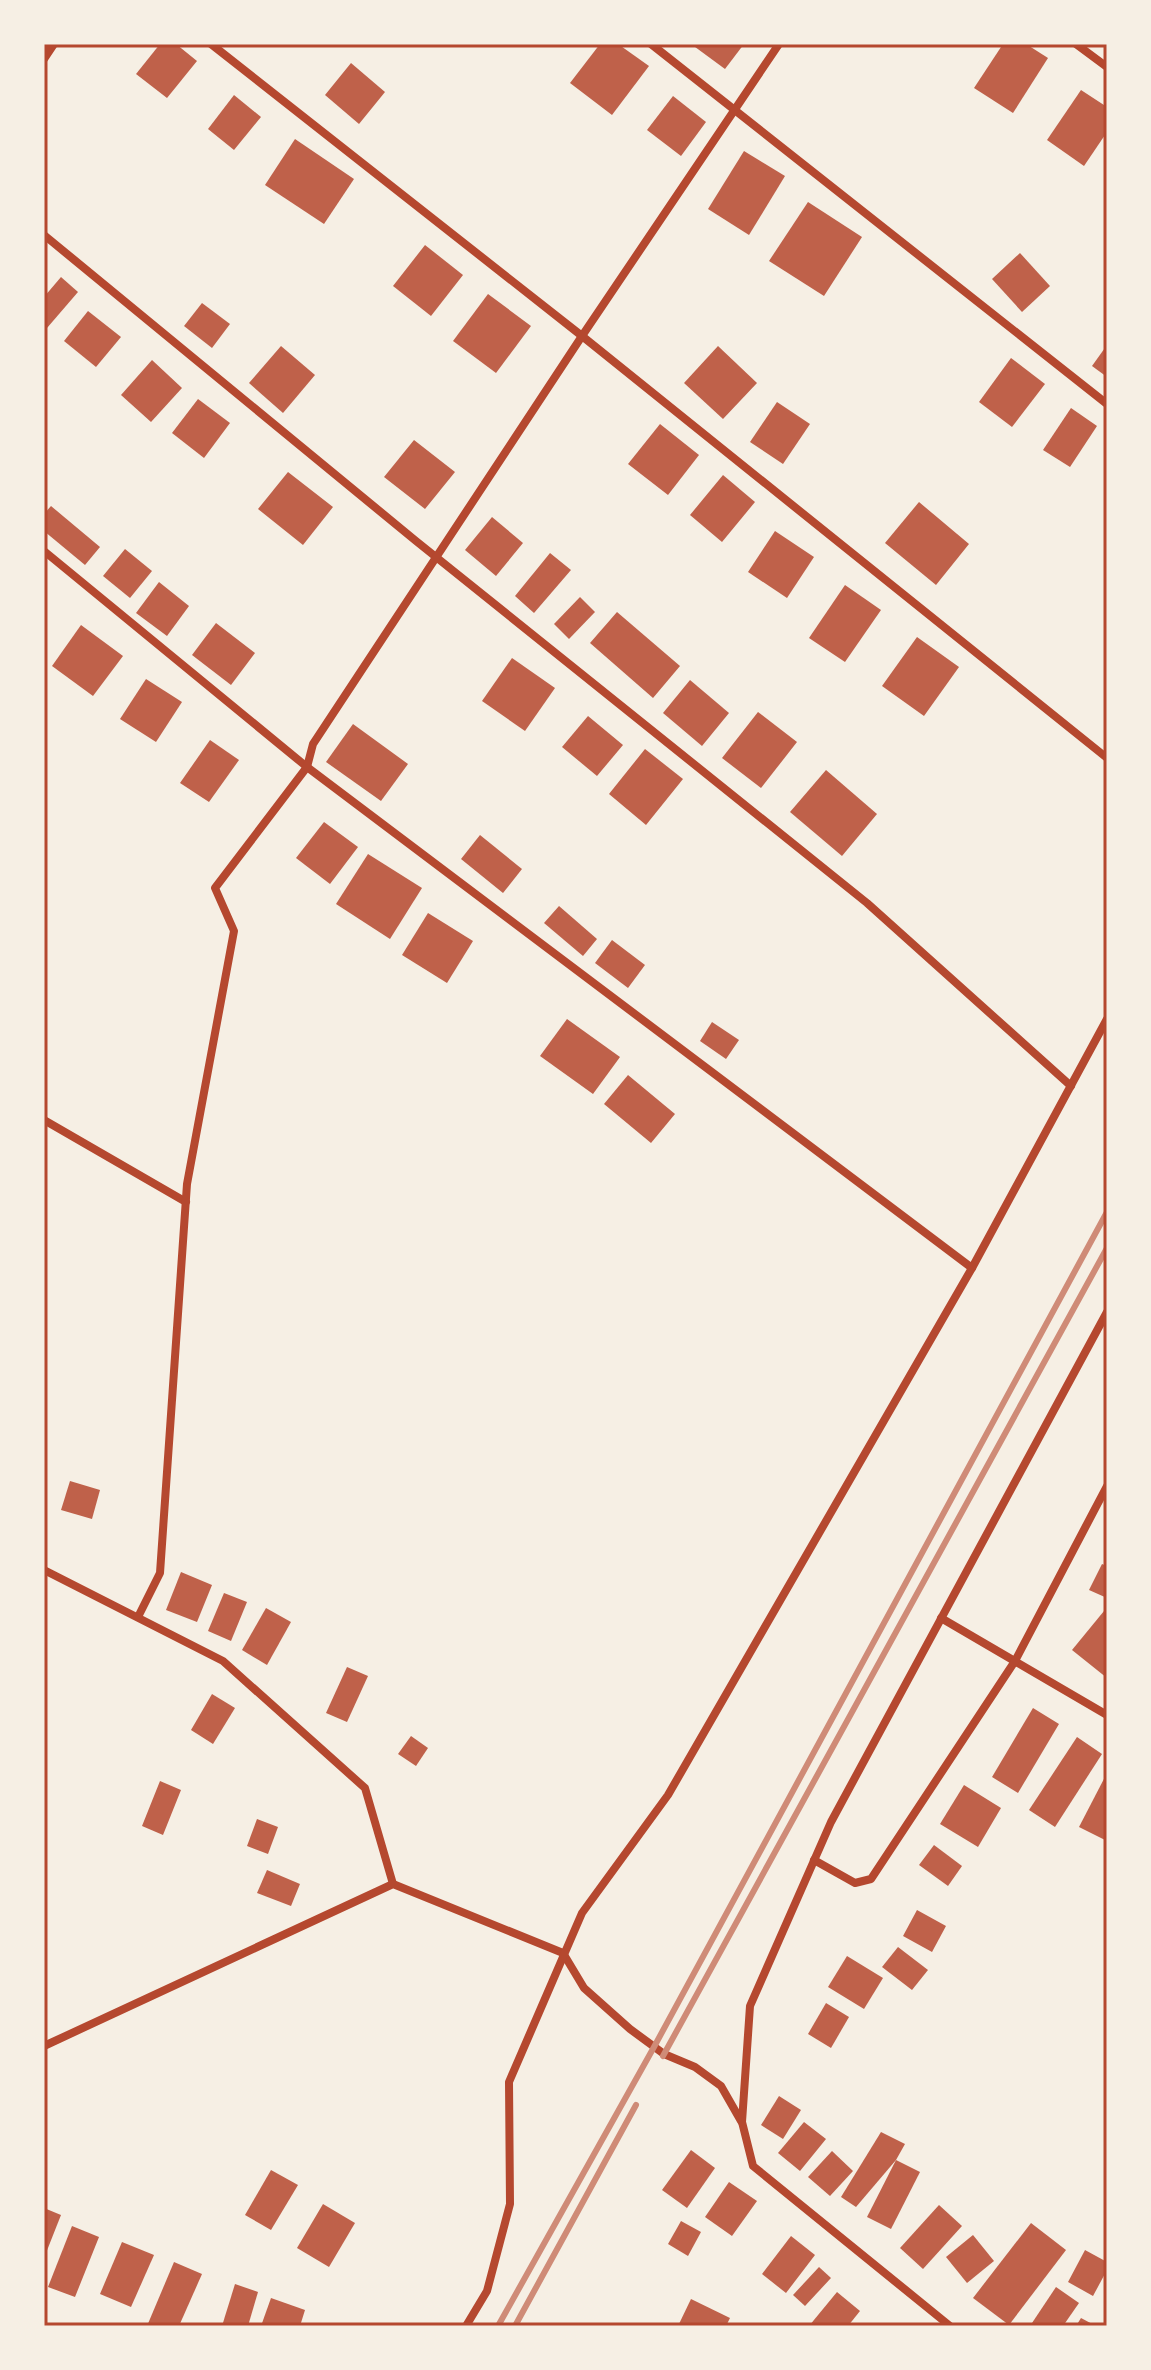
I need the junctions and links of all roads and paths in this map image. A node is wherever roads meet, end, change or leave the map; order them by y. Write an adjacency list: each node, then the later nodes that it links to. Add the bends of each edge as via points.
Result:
1 (54, 44): 6 (street)
2 (211, 44): 10 (street)
3 (651, 44): 8 (street)
4 (779, 44): 8 (street)
5 (1076, 44): 7 (street)
6 (44, 59)
7 (1107, 67)
8 (735, 112): 10 (street); 11 (street)
9 (44, 235): 13 (street)
10 (582, 336): 13 (street); 14 (street)
11 (1107, 404)
12 (44, 551): 15 (street)
13 (437, 558): 15 (street, via 313,744); 17 (street, via 867,903)
14 (1107, 758)
15 (307, 767): 19 (street, via 215,888 234,931); 20 (street)
16 (1107, 1019): 17 (street)
17 (1071, 1086): 20 (street)
18 (44, 1120): 19 (street)
19 (186, 1202): 24 (street, via 160,1573)
20 (972, 1268): 30 (street, via 668,1795 582,1913)
21 (1107, 1312): 25 (street)
22 (1107, 1486): 26 (street)
23 (44, 1570): 24 (street)
24 (138, 1617): 29 (street, via 223,1661 365,1788)
25 (941, 1618): 26 (street); 28 (street)
26 (1015, 1661): 27 (street); 28 (street, via 871,1879 855,1883)
27 (1107, 1715)
28 (814, 1860): 32 (street, via 750,2006)
29 (393, 1884): 30 (street); 31 (street)
30 (563, 1953): 32 (street, via 584,1988 630,2029 721,2086); 33 (street, via 509,2082 510,2204 487,2291)
31 (44, 2046)
32 (742, 2122): 34 (street, via 753,2166)
33 (466, 2326)
34 (950, 2326)

